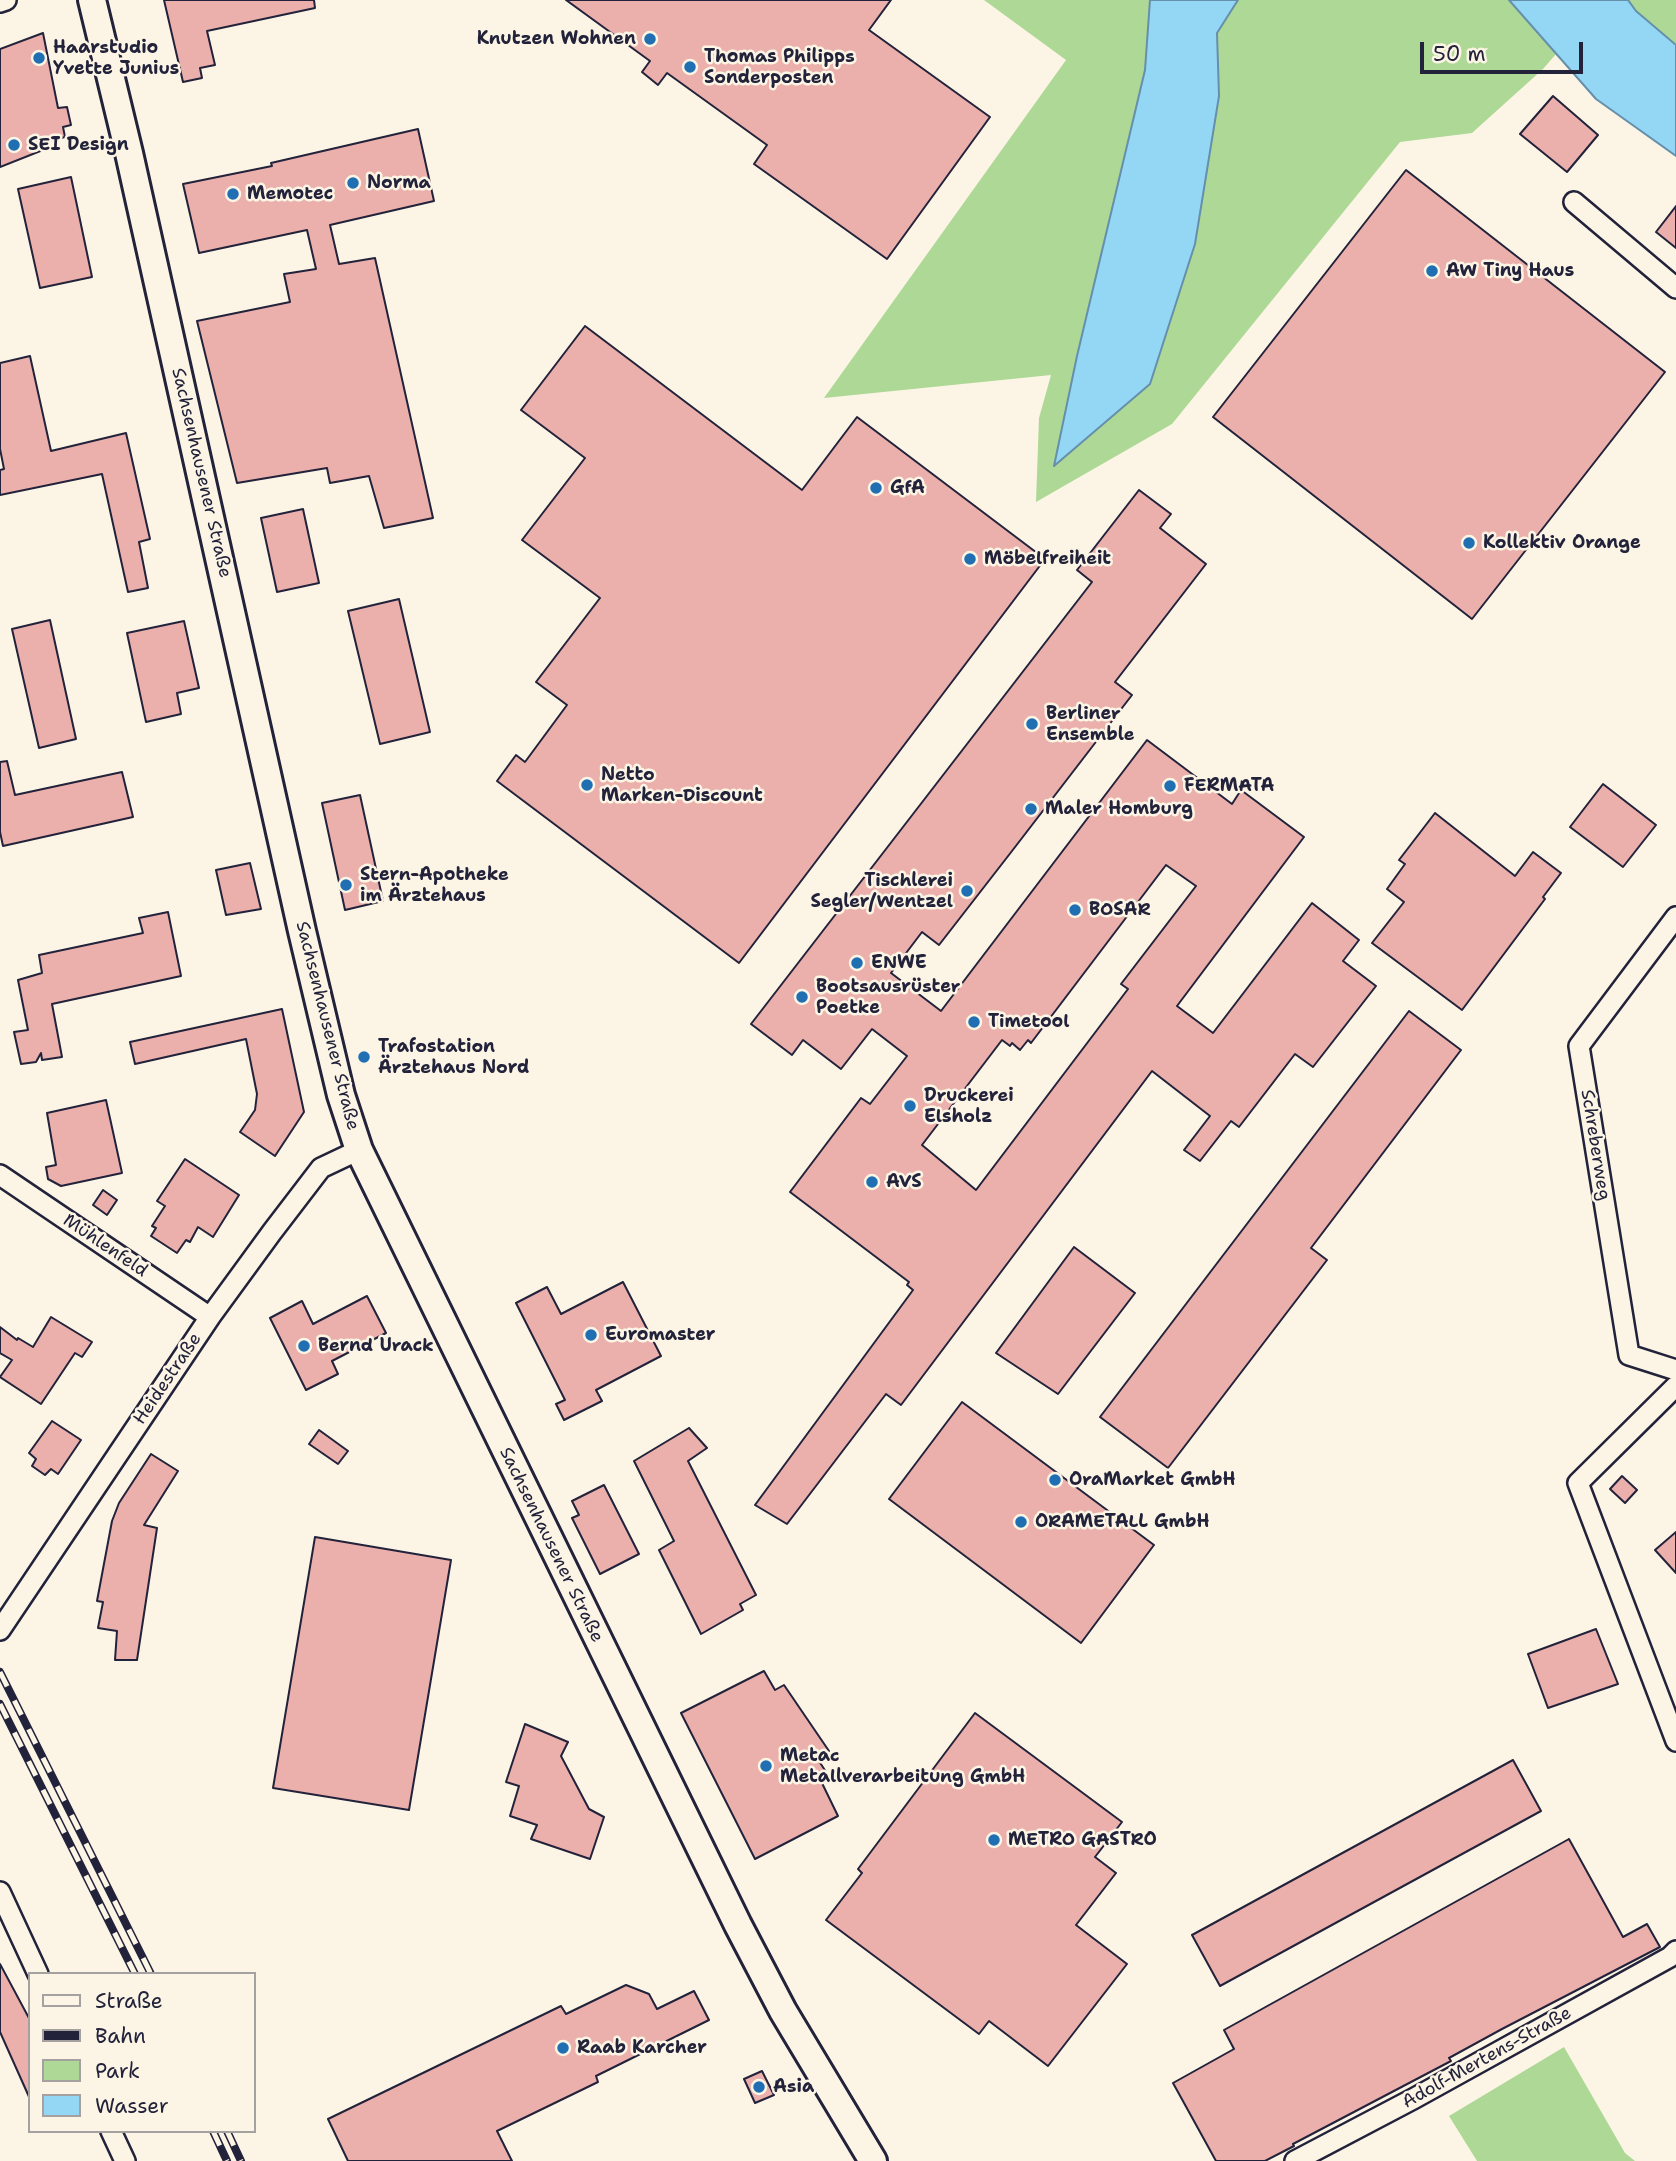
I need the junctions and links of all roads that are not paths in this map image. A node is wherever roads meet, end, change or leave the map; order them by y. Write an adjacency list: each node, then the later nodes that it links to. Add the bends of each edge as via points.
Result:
1 (6, 0): 3 (street)
2 (92, 0): 8 (main road, Sachsenhausener Straße, via 302,931 341,1095)
3 (0, 2)
4 (1574, 202): 5 (street)
5 (1676, 288)
6 (1676, 917): 7 (street, Schreberweg)
7 (1670, 939): 11 (street, Schreberweg, via 1579,1046 1629,1355)
8 (359, 1150): 10 (street, Heidestraße, via 321,1168); 20 (main road, Sachsenhausener Straße, via 737,1925)
9 (0, 1175): 10 (street, Mühlenfeld)
10 (210, 1317): 13 (street, Heidestraße)
11 (1676, 1370)
12 (1676, 1386): 14 (street, via 1578,1483)
13 (0, 1630)
14 (1676, 1741)
15 (0, 1892): 17 (street)
16 (1676, 1951): 21 (street, Adolf-Mertens-Straße)
17 (37, 1972)
18 (112, 2133): 19 (street)
19 (125, 2161)
20 (873, 2161)
21 (1295, 2161)

